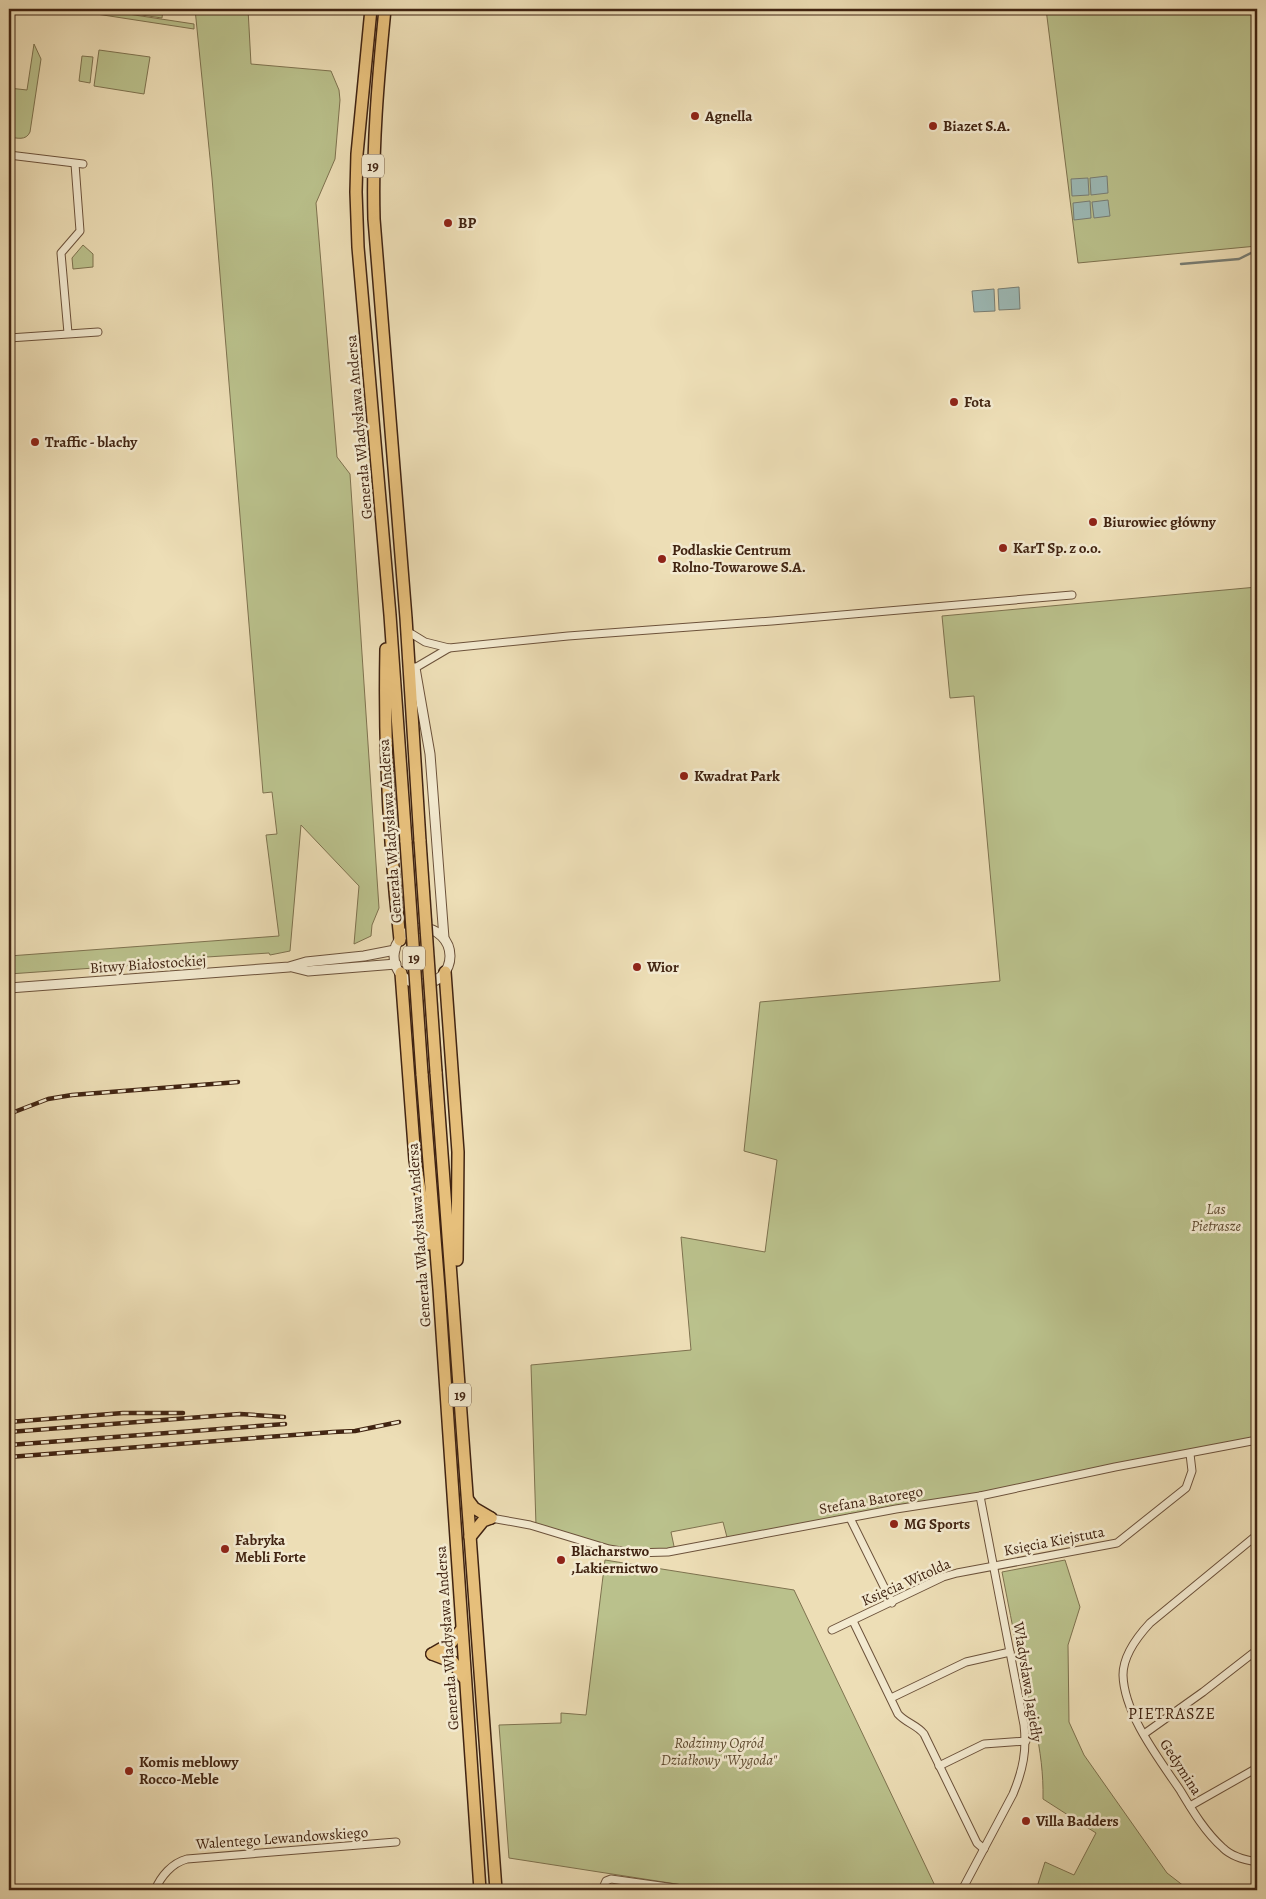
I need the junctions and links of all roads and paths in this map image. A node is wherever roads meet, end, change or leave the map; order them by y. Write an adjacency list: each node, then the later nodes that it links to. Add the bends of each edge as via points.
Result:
1 (371, 9): 8 (highway, Generała Władysława Andersa / 19, via 356,192)
2 (385, 9): 9 (highway, Generała Władysława Andersa / 19, via 372,170)
3 (9, 155): 5 (street, via 79,164 80,231 61,253)
4 (98, 332): 5 (street)
5 (68, 333): 6 (street)
6 (9, 338)
7 (1072, 595): 11 (street)
8 (390, 615): 14 (highway, via 386,640 385,737); 19 (highway, Generała Władysława Andersa / 19, bridge)
9 (406, 618): 10 (highway); 20 (highway, Generała Władysława Andersa / 19, bridge)
10 (412, 634): 11 (street, via 425,642); 12 (highway)
11 (449, 648): 12 (street)
12 (415, 668): 13 (street, via 430,754)
13 (444, 938): 14 (street, via 421,928 409,932); 17 (street, via 450,955)
14 (397, 945): 15 (street, Bitwy Białostockiej, via 364,956); 16 (street)
15 (289, 967): 16 (street, Bitwy Białostockiej, via 308,971); 18 (street, Bitwy Białostockiej)
16 (398, 969): 17 (street, via 412,982 420,984 434,981); 19 (highway, via 415,1160 432,1266)
17 (445, 972): 20 (highway, via 459,1170 457,1264)
18 (9, 988)
19 (439, 1289): 32 (highway, Generała Władysława Andersa / 19)
20 (452, 1291): 24 (highway, Generała Władysława Andersa / 19)
21 (1257, 1440): 22 (street, Stefana Batorego)
22 (1190, 1454): 23 (street, Stefana Batorego); 29 (street, Księcia Kiejstuta, via 1192,1471 1186,1488 1116,1543)
23 (980, 1496): 26 (street, Stefana Batorego); 29 (street, Władysława Jagiełły)
24 (468, 1500): 25 (highway, via 474,1508); 28 (highway, Generała Władysława Andersa / 19)
25 (492, 1518): 26 (street, Stefana Batorego, via 530,1524 609,1549 641,1553 668,1552); 28 (highway, via 483,1521)
26 (850, 1518): 30 (street)
27 (1257, 1535): 38 (street, Gedymina, via 1150,1622 1137,1637 1127,1655 1123,1674 1126,1696)
28 (470, 1537): 48 (highway, Generała Władysława Andersa / 19)
29 (994, 1567): 30 (street, Księcia Witolda, via 957,1572); 35 (street, Władysława Jagiełły)
30 (892, 1603): 31 (street, Księcia Witolda)
31 (853, 1621): 33 (street, Księcia Witolda); 37 (street)
32 (461, 1630): 36 (highway, Generała Władysława Andersa / 19); 36 (highway, via 451,1644 432,1654 453,1662)
33 (832, 1630)
34 (1257, 1650): 38 (street)
35 (1010, 1652): 37 (street, via 966,1662); 39 (street, Władysława Jagiełły)
36 (465, 1681): 47 (highway, Generała Władysława Andersa / 19)
37 (891, 1698): 40 (street, via 902,1719 924,1734)
38 (1144, 1734): 42 (street, Gedymina)
39 (1026, 1741): 40 (street, via 984,1744); 44 (street, Władysława Jagiełły, via 1020,1777)
40 (939, 1766): 44 (street, via 977,1843)
41 (1257, 1768): 42 (street)
42 (1190, 1806): 45 (street, Gedymina, via 1223,1848 1240,1858)
43 (396, 1842): 46 (street, Walentego Lewandowskiego, via 187,1859 177,1862)
44 (984, 1849): 51 (street, Władysława Jagiełły)
45 (1257, 1862)
46 (155, 1890)
47 (480, 1890)
48 (496, 1890)
49 (602, 1890): 50 (street, via 606,1881 611,1879)
50 (689, 1890)
51 (962, 1890)

